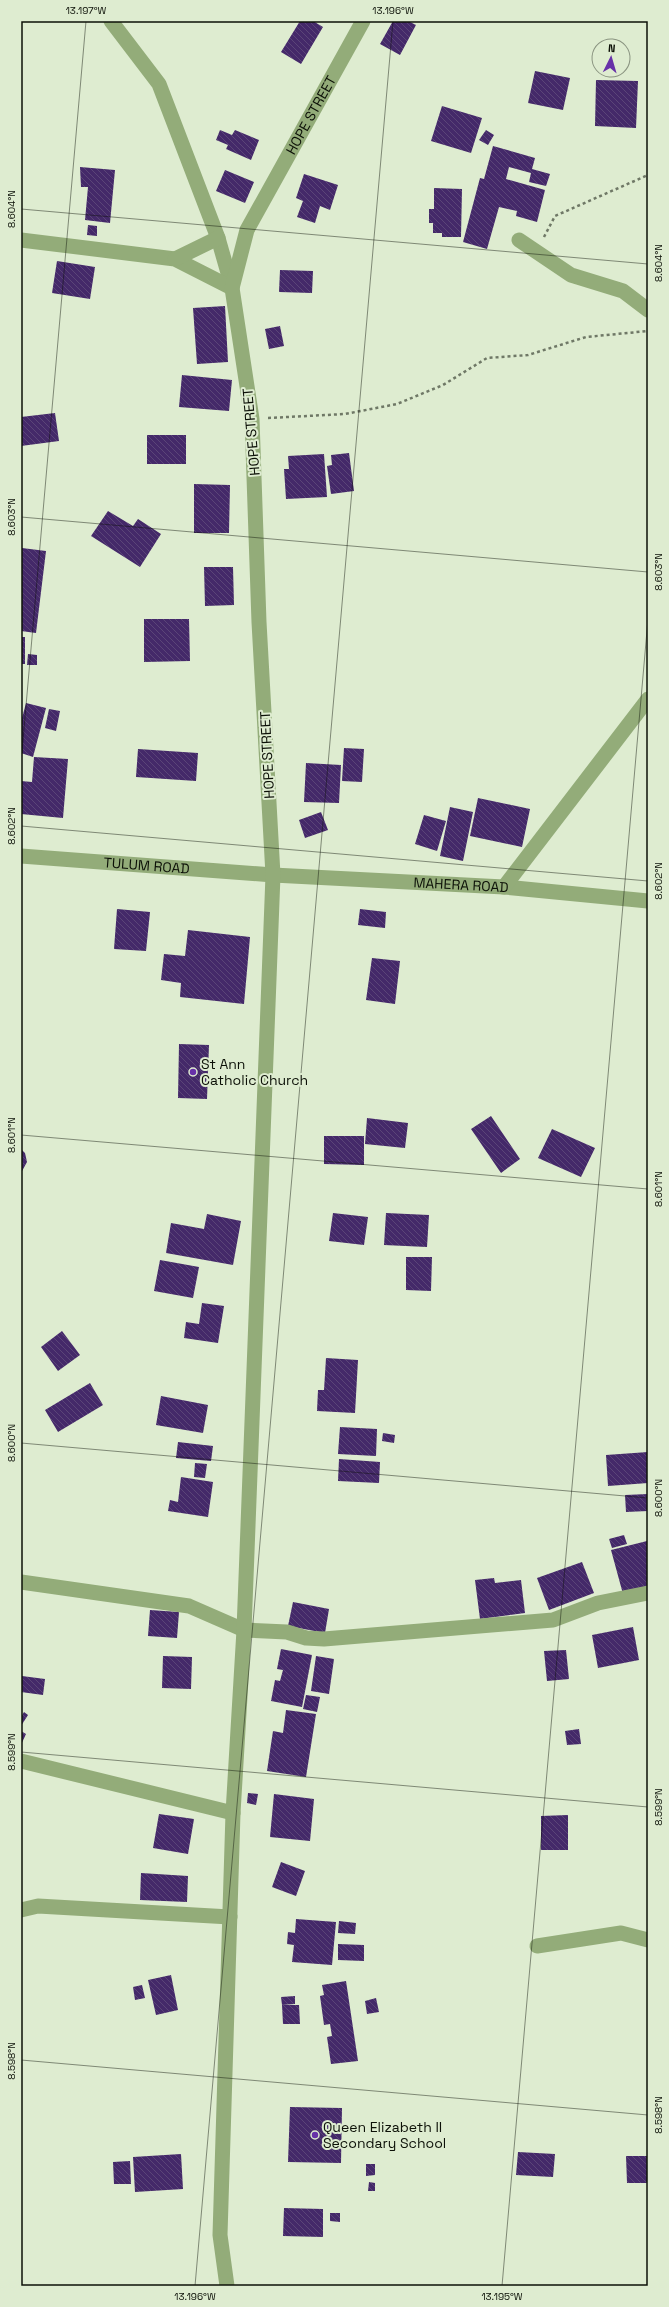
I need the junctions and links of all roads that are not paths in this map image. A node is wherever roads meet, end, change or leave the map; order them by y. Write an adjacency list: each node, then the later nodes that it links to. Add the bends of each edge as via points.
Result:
1 (111, 21): 3 (street, via 159,84)
2 (363, 21): 7 (street, HOPE STREET, via 247,230)
3 (218, 238): 6 (street); 7 (street)
4 (21, 240): 6 (street)
5 (519, 240): 8 (street, via 572,275 623,291)
6 (175, 259): 7 (street)
7 (232, 288): 11 (street, HOPE STREET, via 252,419 259,622)
8 (648, 310)
9 (648, 699): 12 (street)
10 (21, 856): 11 (street, TULUM ROAD)
11 (273, 874): 12 (street, MAHERA ROAD); 16 (street, HOPE STREET)
12 (504, 887): 13 (street, MAHERA ROAD)
13 (648, 901)
14 (21, 1582): 16 (street, via 189,1606)
15 (648, 1593): 16 (street, via 598,1603 553,1620 484,1627 324,1639 306,1638 288,1632)
16 (244, 1630): 18 (street, HOPE STREET)
17 (21, 1761): 18 (street)
18 (233, 1813): 20 (street, HOPE STREET)
19 (21, 1910): 20 (street, via 38,1906)
20 (230, 1917): 23 (street, HOPE STREET, via 220,2235)
21 (648, 1940): 22 (street, via 621,1933)
22 (537, 1946)
23 (226, 2286)

